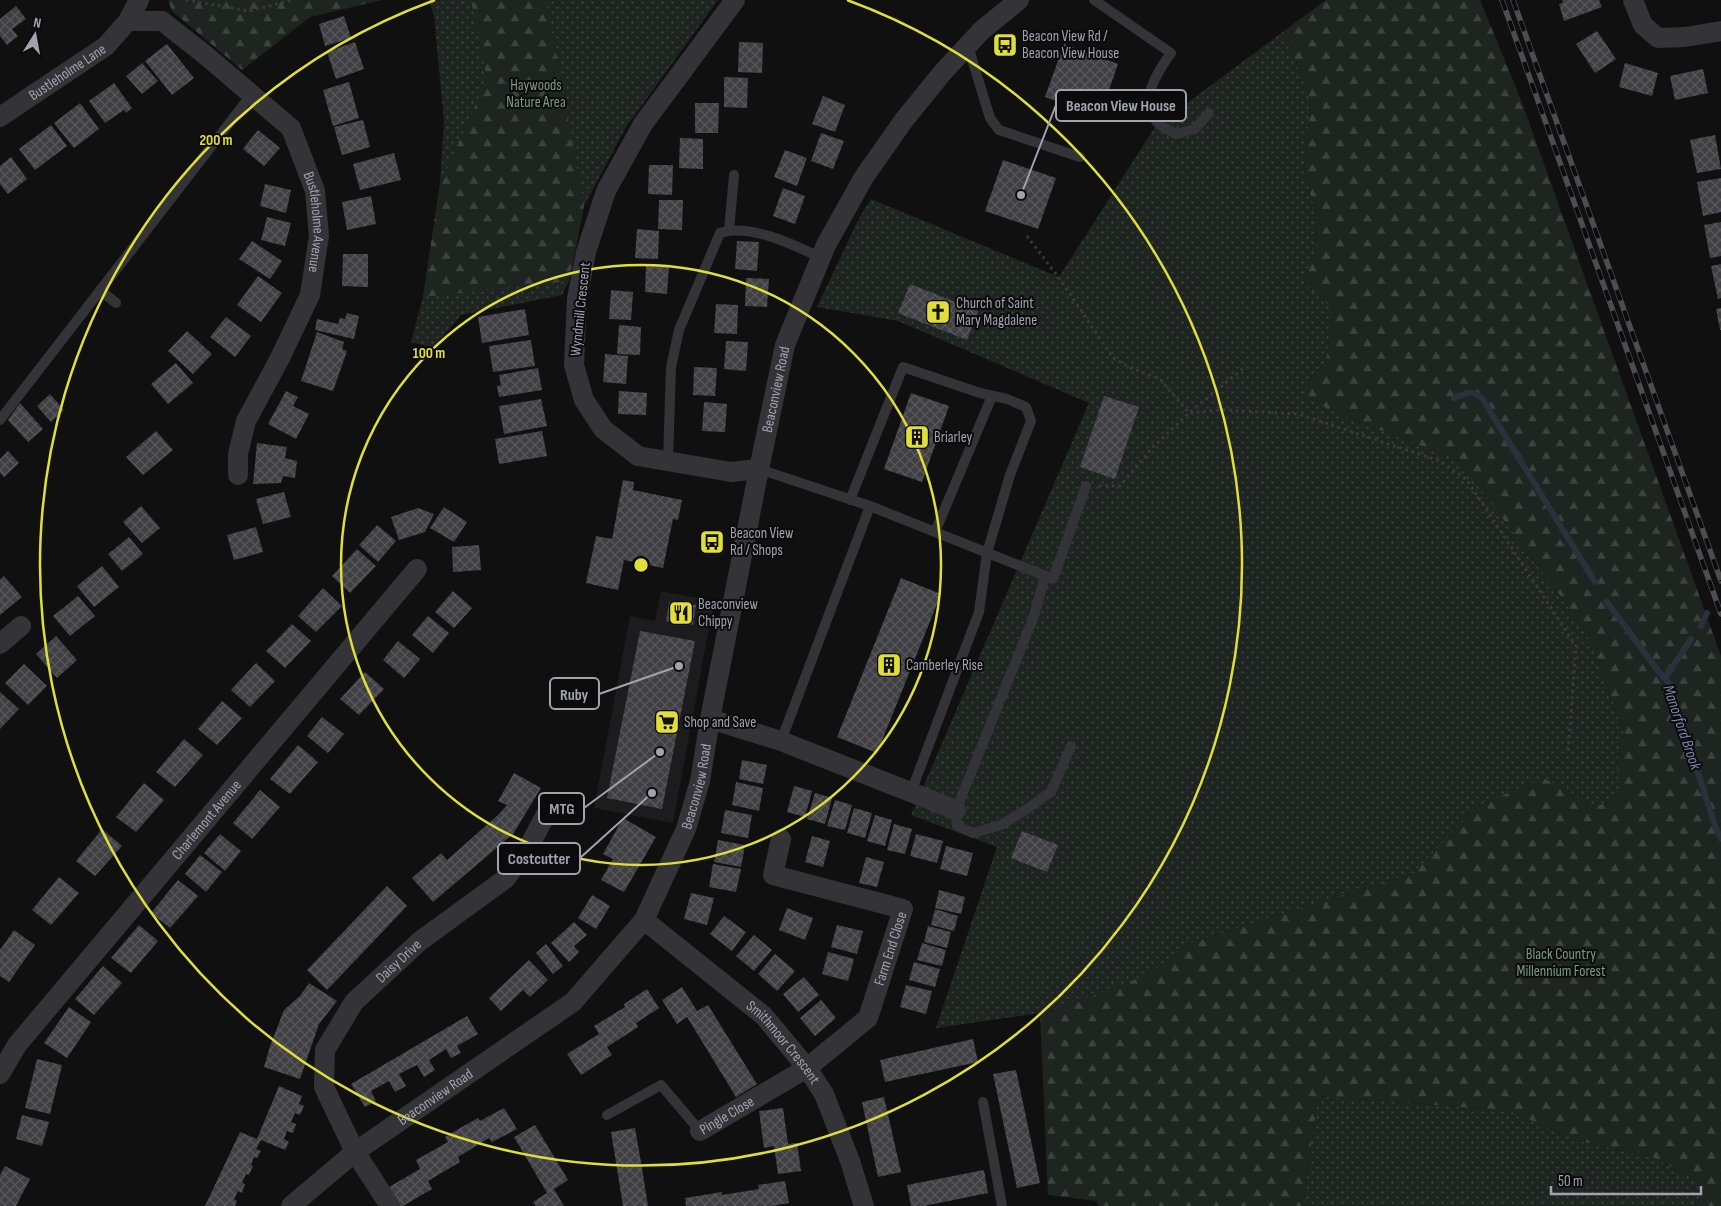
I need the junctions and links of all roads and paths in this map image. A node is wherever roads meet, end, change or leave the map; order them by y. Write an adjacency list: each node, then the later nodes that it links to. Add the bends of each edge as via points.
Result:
1 (139, 0): 10 (street, Bustleholme Lane)
2 (186, 0): 9 (path)
3 (259, 0): 9 (path)
4 (292, 0): 9 (path)
5 (735, 0): 27 (street, Wyndmill Crescent, via 643,124 606,191 586,252 577,298 574,365 584,400 602,429 638,456)
6 (1019, 0): 12 (street, Beaconview Road, via 982,30)
7 (1094, 0): 14 (lane, via 1170,53 1152,87 1148,108 1156,122 1176,134 1195,129)
8 (1633, 0): 11 (street, via 1643,25 1658,38)
9 (250, 12)
10 (128, 21): 13 (street, Bustleholme Avenue, via 162,21); 15 (street, Bustleholme Lane, via 106,46)
11 (1721, 31)
12 (968, 46): 16 (lane, via 990,118 999,130); 20 (street, Beaconview Road, via 904,120 869,170)
13 (251, 95): 21 (lane); 29 (street, Bustleholme Avenue, via 291,128 315,191 319,236 310,295 246,421 238,454)
14 (1209, 113)
15 (0, 117)
16 (1080, 157)
17 (734, 175): 18 (lane)
18 (729, 230): 20 (lane, via 788,242); 27 (lane, via 720,233 679,330 671,367)
19 (1027, 236): 25 (path, via 1113,358 1160,379)
20 (821, 258): 28 (street, Beaconview Road, via 785,345)
21 (100, 290): 22 (lane); 26 (lane)
22 (116, 303)
23 (1246, 366): 25 (path)
24 (992, 396): 31 (lane, via 903,367); 33 (lane); 34 (lane, via 1026,407 1031,421 1010,475)
25 (1189, 413): 30 (path, via 1120,486); 42 (path, via 1223,410 1298,414 1440,461 1467,480 1576,646)
26 (0, 420)
27 (668, 462): 28 (street, Wyndmill Crescent, via 731,472)
28 (759, 469): 31 (lane); 39 (street, Beaconview Road)
29 (238, 475)
30 (1086, 486): 36 (lane, via 1053,579)
31 (850, 500): 32 (lane)
32 (870, 506): 33 (lane); 40 (lane)
33 (934, 532): 34 (lane)
34 (987, 554): 36 (lane); 43 (lane, via 979,612)
35 (417, 568): 49 (street, Charlemont Avenue, via 17,1045)
36 (1045, 576): 45 (lane, via 1034,616)
37 (21, 626): 38 (street)
38 (0, 644)
39 (710, 719): 40 (street); 47 (street, Beaconview Road, via 700,781 686,829)
40 (781, 740): 43 (street)
41 (1071, 746): 45 (lane, via 1051,792 1001,825 973,833 957,826)
42 (1568, 754)
43 (911, 792): 45 (street)
44 (552, 802): 53 (street, Daisy Drive, via 526,852 505,879 420,941 354,1002 325,1050 324,1087)
45 (956, 810)
46 (781, 839): 48 (street, Farm End Close, via 774,875 903,909 868,1018)
47 (644, 920): 48 (street, Smithmoor Crescent, via 764,1016); 53 (street, Beaconview Road, via 573,1002)
48 (807, 1068): 52 (street, Pingle Close); 56 (street, Smithmoor Crescent, via 824,1094)
49 (0, 1074)
50 (983, 1102): 57 (lane)
51 (607, 1115): 52 (lane, Pingle Close, via 661,1085)
52 (700, 1131)
53 (356, 1152): 54 (street, Beaconview Road); 55 (street, Daisy Drive)
54 (291, 1206)
55 (390, 1206)
56 (864, 1206)
57 (1002, 1206)

